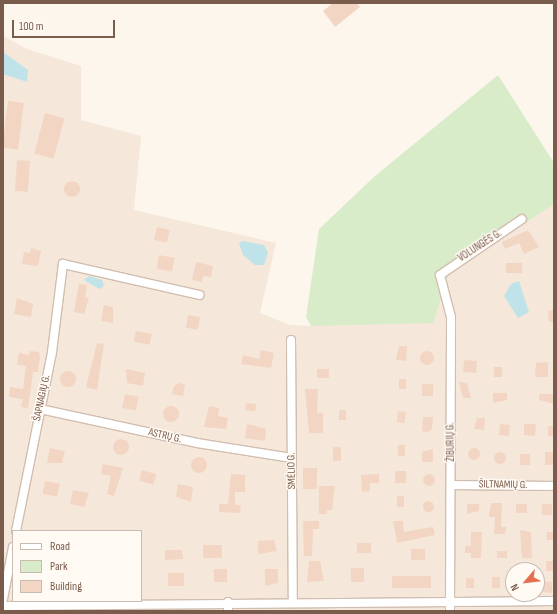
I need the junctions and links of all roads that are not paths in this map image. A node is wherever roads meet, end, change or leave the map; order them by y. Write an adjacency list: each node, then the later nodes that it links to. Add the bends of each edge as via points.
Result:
1 (522, 219): 2 (street, VOLUNGĖS G.)
2 (440, 275): 7 (street, ŽIBURIŲ G., via 451,317)
3 (200, 295): 5 (street, ŠAPNAGIŲ G., via 63,264 52,352)
4 (291, 340): 6 (street, SMĖLIO G.)
5 (40, 409): 6 (street, ASTRŲ G., via 197,444); 9 (street, ŠAPNAGIŲ G.)
6 (292, 458): 13 (street, SMĖLIO G.)
7 (451, 484): 8 (street, ŠILTNAMIŲ G.); 14 (street, ŽIBURIŲ G.)
8 (554, 486)
9 (16, 530)
10 (12, 552): 11 (street)
11 (3, 599)
12 (228, 602): 13 (street); 16 (street); 17 (street)
13 (293, 602): 14 (street)
14 (450, 602): 15 (street); 18 (street, ŽIBURIŲ G.)
15 (554, 602)
16 (3, 606)
17 (228, 611)
18 (450, 611)

